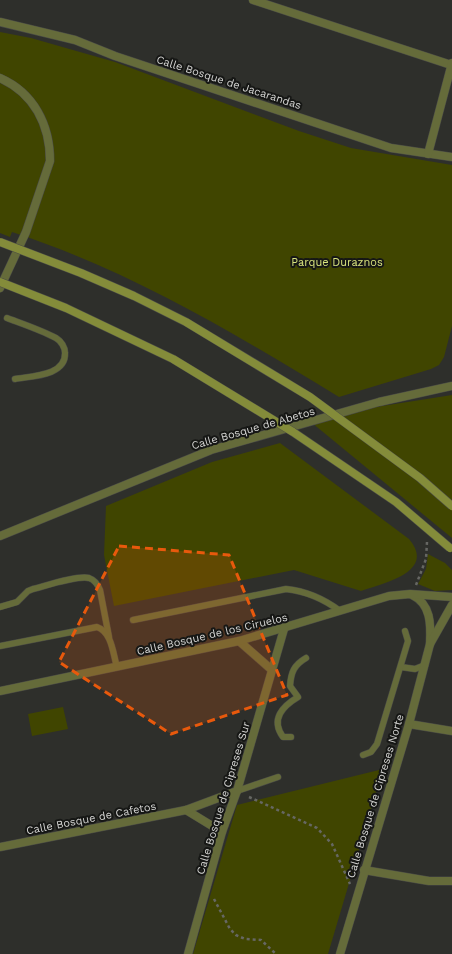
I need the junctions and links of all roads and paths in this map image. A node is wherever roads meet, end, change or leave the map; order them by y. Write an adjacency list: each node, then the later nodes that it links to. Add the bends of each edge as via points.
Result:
1 (253, 0): 3 (street)
2 (0, 22): 5 (street, Calle Bosque de Jacarandas, via 75,40 115,56 384,146)
3 (452, 64): 5 (street)
4 (0, 78): 9 (street, via 16,87 33,103 45,125 50,149 50,161 26,232)
5 (428, 154): 6 (street, Calle Bosque de Jacarandas)
6 (452, 157)
7 (0, 242): 13 (main road, bridge, via 94,279 186,322 310,397 420,478)
8 (0, 282): 15 (main road, bridge, via 66,308 173,359 299,436 396,502)
9 (0, 288)
10 (7, 318): 11 (lane, via 60,341 65,354 60,367 53,372)
11 (15, 380)
12 (452, 386): 14 (street, Calle Bosque de Abetos, via 379,402 211,450)
13 (452, 506)
14 (0, 536)
15 (450, 548)
16 (426, 559): 17 (path, via 420,578)
17 (410, 594): 18 (street, Calle Bosque de los Ciruelos); 21 (street, Calle Bosque de los Ciruelos, via 389,596); 27 (street, Calle Bosque de Cipreses Norte, via 421,601 428,613)
18 (452, 597)
19 (452, 605): 27 (street, Calle Bosque de Cipreses Norte)
20 (0, 607): 25 (lane, via 17,602 33,589 89,578 100,590)
21 (340, 612): 22 (lane, via 332,605 302,591 286,589); 23 (street, Calle Bosque de los Ciruelos)
22 (133, 620)
23 (284, 629): 26 (street, Calle Bosque de los Ciruelos); 33 (street, Calle Bosque de Cipreses Sur)
24 (405, 631): 32 (lane, via 408,641)
25 (109, 637): 28 (lane, via 102,629 92,628); 31 (lane)
26 (239, 641): 31 (street, Calle Bosque de los Ciruelos); 33 (street)
27 (430, 644): 30 (street, Calle Bosque de Cipreses Norte)
28 (0, 646)
29 (306, 658): 37 (lane, via 296,664 291,673 290,686 298,697 282,710 278,720 278,729 283,737)
30 (425, 665): 32 (lane, via 415,669); 35 (street, Calle Bosque de Cipreses Norte)
31 (117, 667): 34 (street, Calle Bosque de los Ciruelos)
32 (401, 667): 38 (lane, via 377,744 371,752)
33 (272, 670): 40 (street, Calle Bosque de Cipreses Sur)
34 (0, 690)
35 (409, 724): 36 (street); 44 (street, Calle Bosque de Cipreses Norte)
36 (452, 731)
37 (291, 737)
38 (363, 755)
39 (278, 777): 40 (lane)
40 (237, 791): 41 (street, Calle Bosque de Cafetos); 42 (street, Calle Bosque de Cipreses Sur); 47 (path, via 321,831 332,844)
41 (186, 810): 42 (street); 43 (street, Calle Bosque de Cafetos)
42 (222, 832): 46 (street, Calle Bosque de Cipreses Sur)
43 (0, 847)
44 (364, 870): 45 (street, via 429,881); 47 (street, Calle Bosque de Cipreses Norte)
45 (452, 881)
46 (208, 886): 48 (street, Calle Bosque de Cipreses Sur); 49 (path, via 230,929 246,939 261,940)
47 (356, 897): 50 (street, Calle Bosque de Cipreses Norte)
48 (188, 954)
49 (276, 954)
50 (340, 954)

